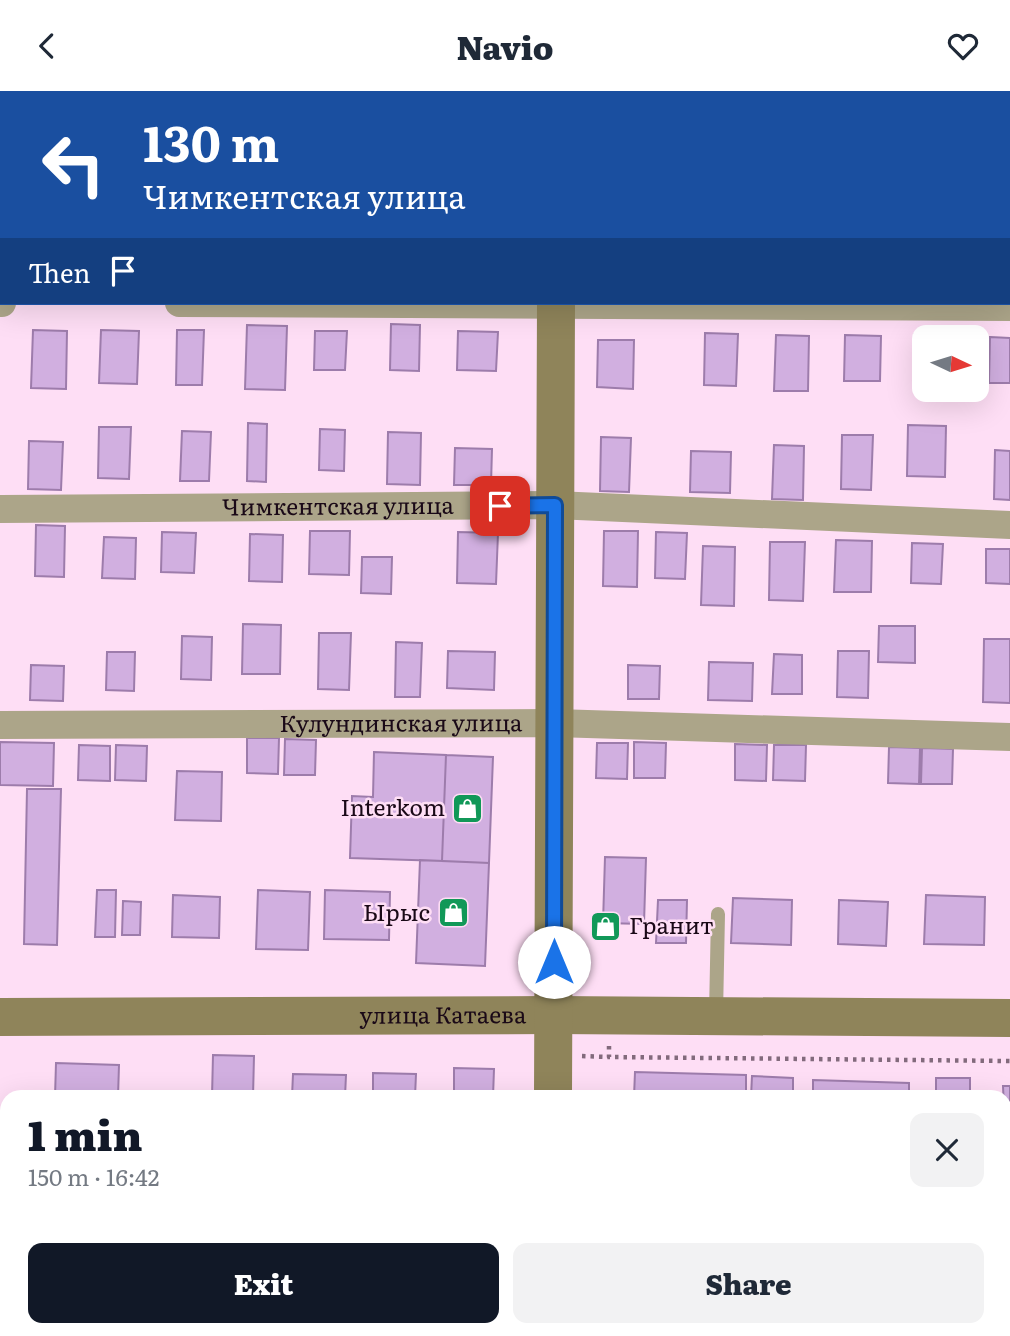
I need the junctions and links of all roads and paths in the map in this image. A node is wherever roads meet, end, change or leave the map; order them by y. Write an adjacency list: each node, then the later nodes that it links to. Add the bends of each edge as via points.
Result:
1 (556, 305): 4 (street)
2 (783, 305): 3 (street)
3 (1010, 307)
4 (555, 505): 5 (street, Чимкентская улица); 6 (street, Чимкентская улица); 7 (street)
5 (0, 509)
6 (1010, 526)
7 (555, 723): 8 (street, Кулундинская улица); 9 (street, Кулундинская улица); 11 (street)
8 (0, 725)
9 (1010, 737)
10 (718, 914): 13 (lane)
11 (554, 1015): 12 (street, улица Катаева); 14 (street, улица Катаева); 17 (street)
12 (609, 1015): 13 (street, улица Катаева); 16 (path, via 609,1057)
13 (716, 1016): 15 (street, улица Катаева)
14 (0, 1017)
15 (1010, 1018)
16 (1010, 1061)
17 (553, 1090)

